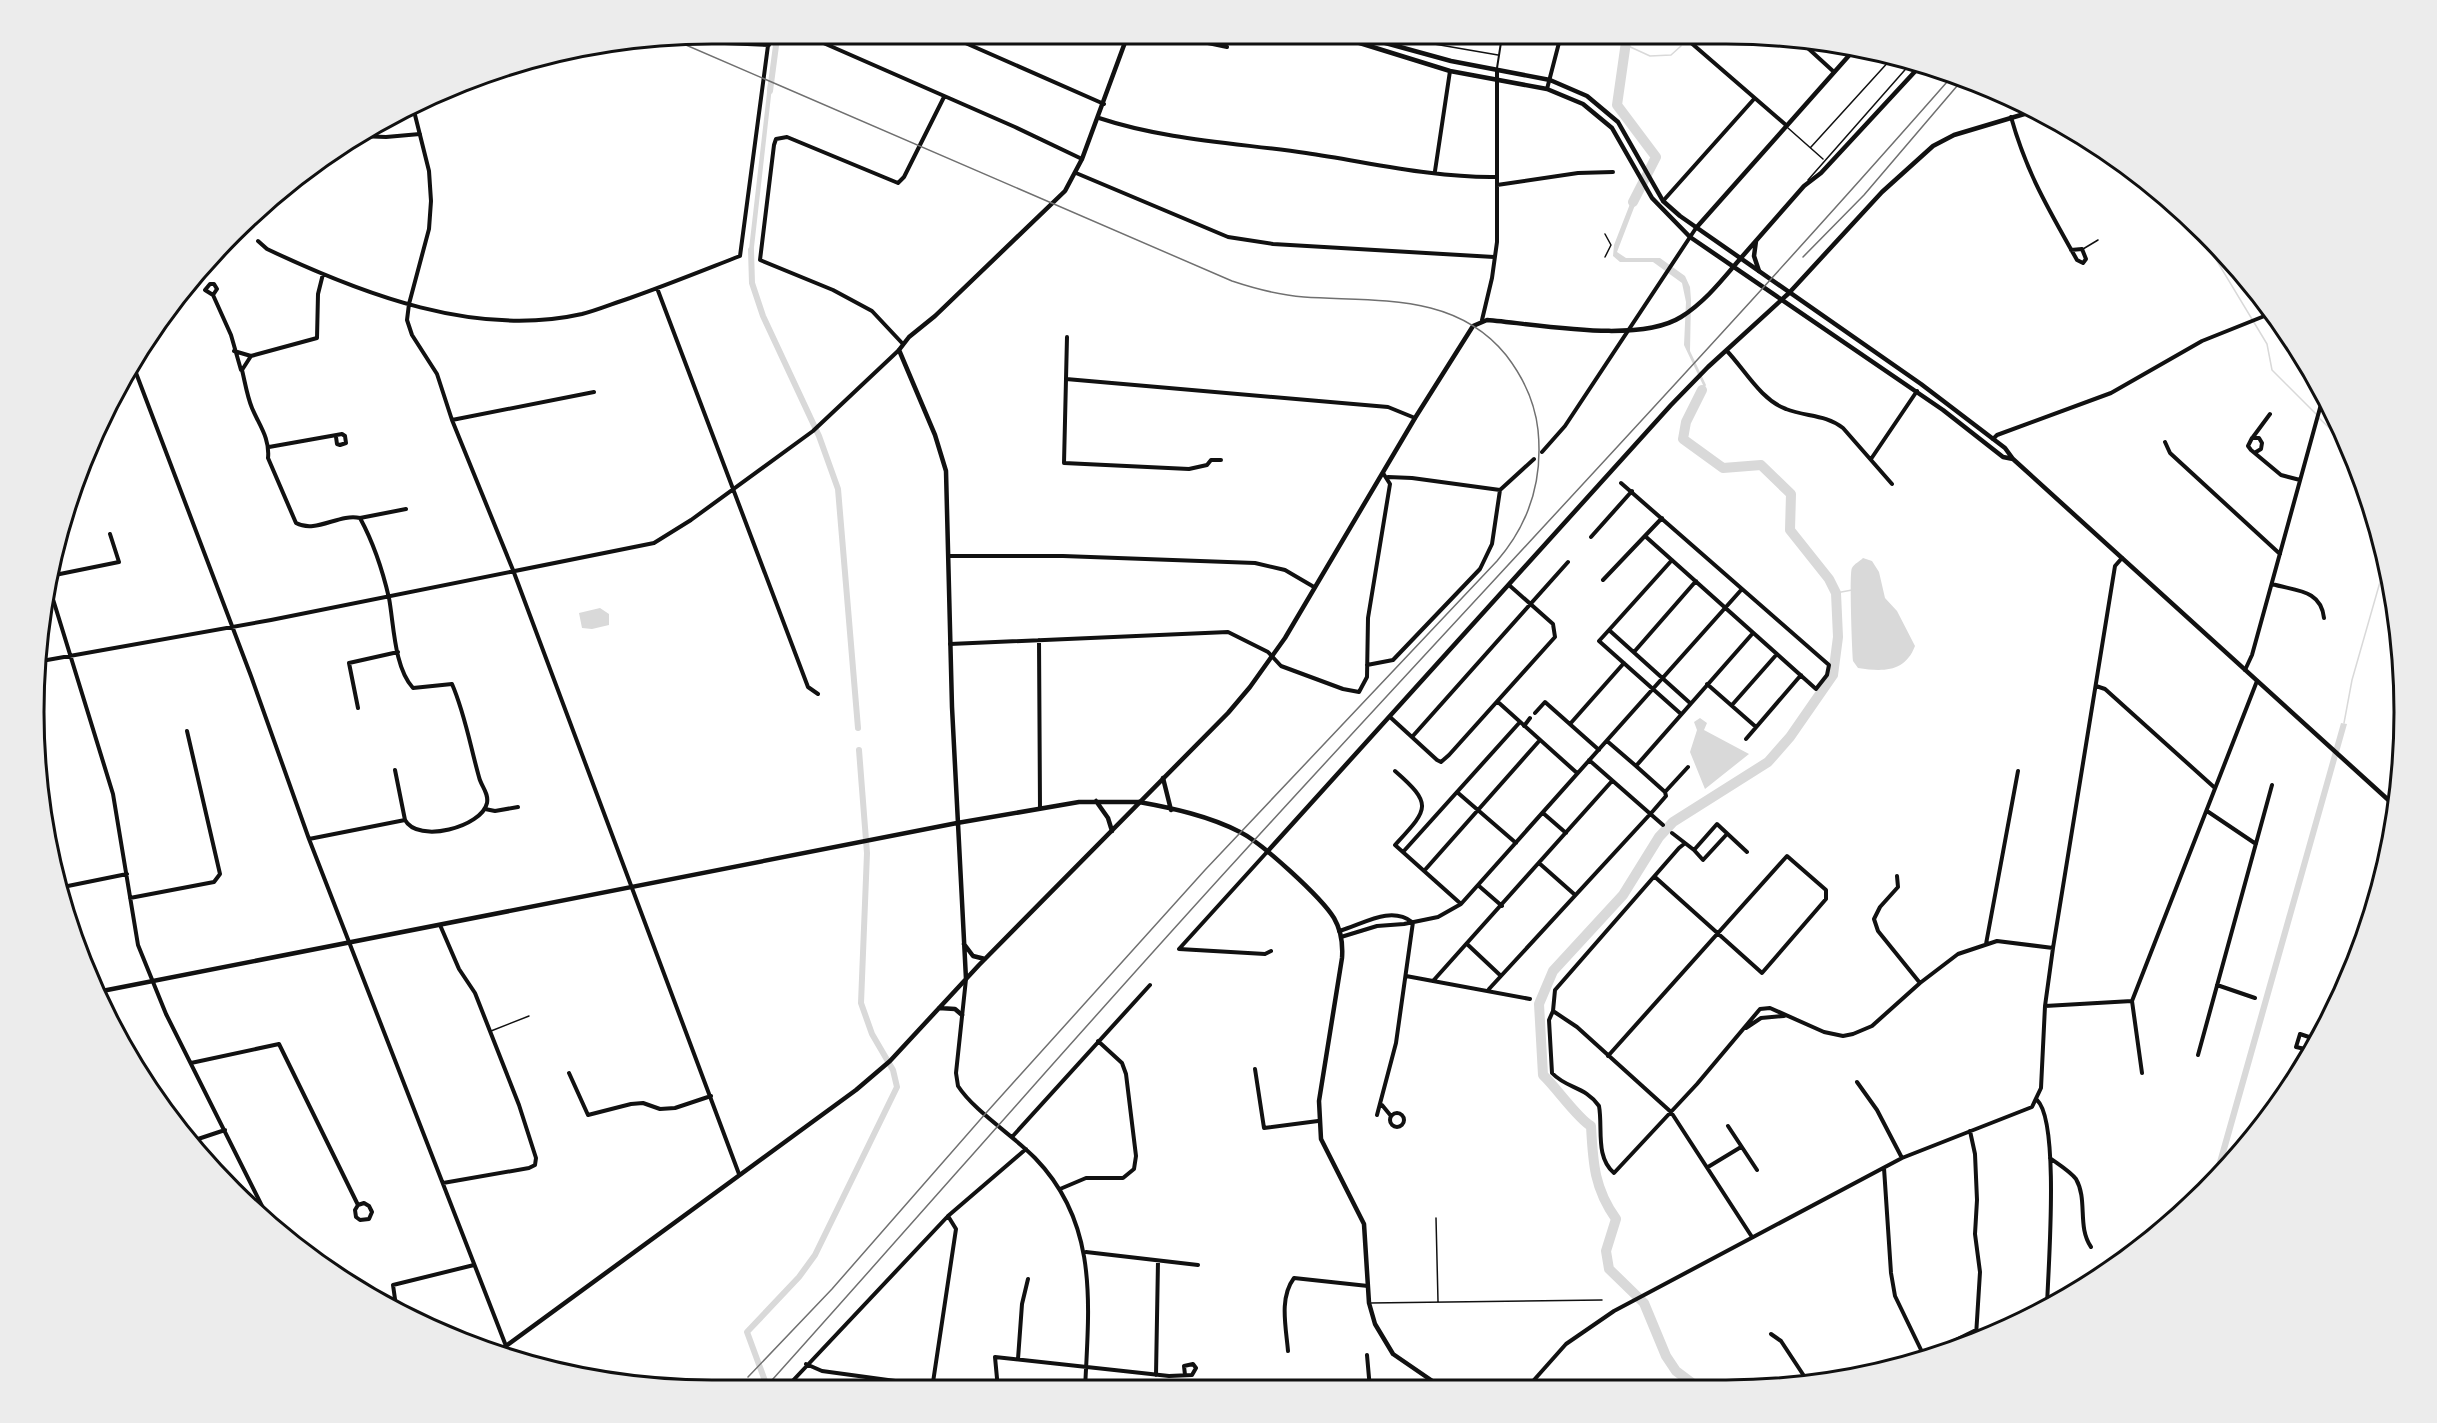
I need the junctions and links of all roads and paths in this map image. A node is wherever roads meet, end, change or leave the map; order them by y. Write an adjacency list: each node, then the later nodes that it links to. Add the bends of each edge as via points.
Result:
1 (747, 44): 12 (street)
2 (825, 44): 26 (street)
3 (968, 44): 28 (street)
4 (1125, 44): 28 (main road)
5 (1216, 44): 13 (street)
6 (1363, 44): 19 (main road)
7 (1388, 44): 20 (main road)
8 (1434, 44): 15 (lane)
9 (1501, 44): 15 (street)
10 (1559, 44): 24 (street)
11 (1693, 44): 27 (street)
12 (769, 45): 60 (street, via 740,256)
13 (1227, 46)
14 (1808, 49): 22 (street)
15 (1499, 55): 20 (street)
16 (1849, 55): 22 (main road)
17 (1888, 64): 36 (lane)
18 (1906, 68): 38 (lane)
19 (1450, 71): 23 (main road); 39 (street)
20 (1497, 71): 23 (street); 24 (main road)
21 (1914, 71): 44 (main road, via 1821,173)
22 (1834, 72): 33 (main road)
23 (1495, 80): 25 (main road); 42 (street)
24 (1550, 80): 25 (street); 45 (main road, via 1587,96 1611,115 1625,132)
25 (1547, 89): 48 (main road, via 1583,104 1612,128 1656,203)
26 (944, 97): 37 (street); 71 (street, via 898,183 787,137 776,139 760,260 872,310)
27 (1755, 99): 33 (street); 45 (street)
28 (1104, 104): 32 (main road)
29 (415, 113): 34 (street)
30 (2024, 114): 31 (main road)
31 (2011, 117): 53 (street, via 2029,174); 61 (main road, via 1954,135 1934,146 1882,192)
32 (1099, 118): 37 (main road); 39 (street, via 1167,134)
33 (1786, 125): 36 (lane); 46 (main road)
34 (420, 134): 35 (street); 64 (street, via 431,201 429,229)
35 (371, 136)
36 (1810, 147): 38 (lane)
37 (1082, 159): 41 (main road)
38 (1824, 159): 44 (lane)
39 (1436, 171): 42 (street)
40 (1613, 172): 43 (street)
41 (1076, 173): 54 (street, via 1228,237 1274,244); 71 (main road, via 1053,204)
42 (1496, 177): 43 (street)
43 (1497, 185): 54 (street)
44 (1804, 186): 49 (main road)
45 (1663, 201): 46 (main road)
46 (1696, 228): 48 (street); 56 (main road)
47 (1605, 234): 55 (lane, via 1611,245)
48 (1690, 237): 57 (main road); 65 (street)
49 (1757, 239): 56 (main road); 58 (main road, via 1754,256)
50 (2098, 240): 52 (lane)
51 (258, 241): 59 (street, via 267,249)
52 (2082, 249): 53 (street); 53 (street, via 2086,258 2083,262)
53 (2071, 250)
54 (1494, 257): 67 (street)
55 (1605, 257)
56 (1740, 259): 57 (main road); 58 (main road)
57 (1733, 267): 63 (main road); 68 (main road, via 1694,308 1681,317)
58 (1761, 273): 61 (main road)
59 (323, 274): 64 (street); 75 (street, via 318,294 318,338)
60 (657, 288): 64 (street, via 584,314 533,320 457,316); 102 (street)
61 (1789, 293): 63 (main road); 87 (main road)
62 (213, 295): 73 (street)
63 (1781, 300): 74 (main road); 79 (main road)
64 (409, 304): 84 (street, via 407,320 412,335 437,374)
65 (1639, 316): 68 (street); 69 (street)
66 (2264, 316): 87 (street, via 2202,341 2119,389)
67 (1485, 320): 69 (main road); 83 (main road, via 1468,331)
68 (1646, 328): 69 (main road)
69 (1627, 332): 91 (street, via 1565,426)
70 (1067, 337): 78 (street)
71 (902, 344): 72 (main road)
72 (899, 350): 102 (street, via 818,428); 112 (main road, via 944,462)
73 (234, 351): 75 (street); 76 (street)
74 (1727, 351): 94 (street, via 1770,401 1798,413 1834,421 1851,434); 121 (main road, via 1708,366)
75 (251, 356): 76 (street)
76 (242, 370): 90 (street)
77 (136, 372): 129 (street)
78 (1066, 379): 83 (street, via 1388,407); 96 (street, via 1064,463 1189,469)
79 (1917, 391): 89 (main road); 94 (street)
80 (594, 392): 84 (street)
81 (2320, 407): 99 (street)
82 (2270, 414): 86 (street)
83 (1415, 418): 97 (main road)
84 (452, 420): 116 (street)
85 (336, 437): 90 (street)
86 (2252, 438): 92 (street, via 2248,446); 92 (street, via 2259,438 2262,443)
87 (1993, 439): 89 (main road); 95 (main road)
88 (2165, 442): 111 (street, via 2170,453)
89 (1988, 445): 95 (main road, via 2003,457)
90 (269, 447): 106 (street, via 268,458 296,523 310,526 352,516)
91 (1542, 452)
92 (2256, 452): 99 (street, via 2282,475)
93 (1534, 459): 103 (street)
94 (1871, 459): 101 (street)
95 (2013, 459): 113 (main road)
96 (1221, 460)
97 (1383, 473): 98 (street); 122 (main road)
98 (1388, 477): 103 (street); 141 (street, via 1389,494 1368,618)
99 (2300, 481): 111 (street)
100 (1621, 483): 104 (street)
101 (1892, 484)
102 (733, 489): 116 (street, via 654,543); 149 (street, via 808,687)
103 (1500, 490): 141 (street, via 1492,544 1480,569 1393,660)
104 (1632, 491): 107 (street); 110 (street)
105 (406, 509): 106 (street)
106 (360, 518): 124 (street)
107 (1662, 518): 109 (street); 123 (street)
108 (110, 534): 117 (street, via 119,562)
109 (1645, 536): 114 (street); 118 (street)
110 (1591, 537)
111 (2280, 554): 120 (street)
112 (949, 556): 122 (street, via 1256,563 1285,570); 133 (main road)
113 (2122, 558): 142 (main road); 147 (street, via 2115,566)
114 (1672, 560): 119 (street); 130 (street)
115 (1568, 562): 126 (street)
116 (513, 570): 124 (street); 213 (street)
117 (58, 574)
118 (1603, 580)
119 (1696, 581): 127 (street); 135 (street)
120 (2272, 584): 128 (street, via 2313,595 2320,601); 142 (street)
121 (1509, 585): 126 (street); 156 (main road)
122 (1314, 587): 138 (main road)
123 (1742, 589): 127 (street); 143 (street, via 1830,665 1816,689)
124 (388, 595): 129 (street); 134 (street)
125 (53, 599): 137 (street)
126 (1530, 604): 150 (street, via 1555,627 1555,637); 162 (street)
127 (1725, 608): 131 (street); 144 (street)
128 (2324, 618)
129 (232, 626): 137 (street); 198 (street)
130 (1609, 630): 135 (street); 140 (street, via 1599,641)
131 (1753, 633): 136 (street); 146 (street)
132 (1039, 640): 133 (street); 138 (street, via 1228,632); 185 (street)
133 (950, 644): 192 (main road)
134 (398, 652): 153 (street, via 349,663); 184 (street, via 413,688 452,684 486,792)
135 (1634, 652): 144 (street)
136 (1777, 654): 143 (street); 152 (street)
137 (71, 657): 139 (street); 208 (street, via 113,794)
138 (1273, 658): 141 (street, via 1281,666 1359,692 1367,677); 174 (main road, via 1228,713)
139 (46, 661)
140 (1624, 663): 148 (street); 159 (street)
141 (1367, 665)
142 (2245, 670): 145 (main road)
143 (1801, 675): 160 (street)
144 (1662, 678): 148 (street); 151 (street)
145 (2258, 681): 177 (street); 180 (main road)
146 (1707, 684): 151 (street); 152 (street)
147 (2096, 686): 177 (street, via 2105,689); 227 (street)
148 (1653, 689): 155 (street); 165 (street)
149 (818, 694)
150 (1497, 702): 158 (street); 162 (street, via 1441,762)
151 (1690, 703): 155 (street)
152 (1732, 705): 160 (street)
153 (358, 708)
154 (1535, 713): 159 (street, via 1545,702)
155 (1681, 714): 168 (street)
156 (1390, 717): 162 (street); 203 (main road)
157 (1530, 718): 158 (street)
158 (1522, 724): 163 (street); 178 (street)
159 (1570, 724): 166 (street)
160 (1756, 727): 164 (street)
161 (187, 731): 215 (street, via 220,874 214,882)
162 (1412, 737)
163 (1540, 740): 173 (street); 187 (street)
164 (1746, 740)
165 (1606, 741): 166 (street); 168 (street)
166 (1599, 750): 167 (street)
167 (1589, 760): 173 (street); 175 (street)
168 (1636, 766): 179 (street)
169 (1688, 767): 179 (street)
170 (394, 770): 191 (street)
171 (1395, 771): 204 (street, via 1420,795 1423,807 1419,819 1395,845)
172 (2018, 771): 226 (street)
173 (1577, 773): 189 (street)
174 (1163, 778): 182 (main road); 186 (main road)
175 (1612, 781): 190 (street); 195 (street)
176 (2272, 785): 201 (street)
177 (2215, 788): 188 (street)
178 (1457, 792): 187 (street); 204 (street)
179 (1665, 792): 190 (street, via 1666,796)
180 (2388, 800)
181 (1096, 801): 182 (main road); 185 (main road); 194 (main road)
182 (1139, 802): 186 (main road); 194 (main road)
183 (518, 807): 184 (street, via 495,811)
184 (485, 808): 191 (street, via 464,825 445,831 417,829)
185 (1040, 808): 192 (main road)
186 (1171, 810): 203 (main road, via 1231,828)
187 (1477, 811): 199 (street); 207 (street)
188 (2207, 811): 201 (street); 242 (street)
189 (1543, 813): 195 (street); 199 (street)
190 (1649, 813): 193 (street); 214 (street)
191 (405, 820): 198 (street)
192 (957, 823): 213 (main road); 224 (main road)
193 (1663, 825)
194 (1112, 831): 229 (main road)
195 (1566, 833): 206 (street)
196 (1672, 833): 200 (street)
197 (1727, 834): 202 (street, via 1703,860); 202 (street, via 1717,824); 205 (street)
198 (309, 839): 223 (street)
199 (1516, 843): 212 (street)
200 (1684, 844): 202 (street); 210 (street)
201 (2256, 844): 237 (street)
202 (1694, 850)
203 (1267, 852): 220 (main road, via 1327,909); 228 (street, via 1179,949 1265,954)
204 (1403, 852): 207 (street)
205 (1747, 852)
206 (1539, 863): 214 (street); 217 (street)
207 (1424, 871): 216 (street)
208 (127, 874): 211 (street); 215 (street)
209 (1897, 876): 235 (street, via 1898,887 1874,919 1878,931)
210 (1655, 877): 221 (street); 245 (street, via 1555,990)
211 (67, 886)
212 (1479, 886): 216 (street); 217 (street)
213 (633, 887): 219 (main road); 259 (street)
214 (1574, 894): 231 (street)
215 (130, 898): 234 (street, via 138,945)
216 (1461, 904): 218 (street, via 1438,917)
217 (1502, 906): 225 (street)
218 (1413, 922): 220 (street, via 1406,917 1386,916); 222 (street, via 1377,926); 230 (street)
219 (440, 925): 223 (main road); 249 (street)
220 (1339, 930): 222 (main road)
221 (1719, 933): 221 (street, via 1787,856 1826,890 1826,899 1819,908 1762,972); 253 (street)
222 (1341, 937): 265 (main road, via 1342,958)
223 (349, 943): 234 (main road); 279 (street)
224 (963, 943): 229 (main road, via 973,956); 232 (main road)
225 (1467, 944): 231 (street); 233 (street)
226 (1986, 944): 227 (street, via 2026,943); 235 (street, via 1958,954)
227 (2053, 948): 243 (street)
228 (1271, 951)
229 (985, 959): 232 (main road)
230 (1406, 976): 233 (street); 261 (street)
231 (1501, 976): 238 (street)
232 (966, 979): 244 (main road); 247 (street)
233 (1433, 981): 238 (street)
234 (152, 982): 239 (main road); 254 (street)
235 (1920, 983): 248 (street, via 1872,1026 1853,1034 1824,1032)
236 (1150, 985): 251 (street)
237 (2217, 985): 240 (street); 252 (street)
238 (1489, 989): 241 (street)
239 (105, 991)
240 (2255, 998)
241 (1530, 999)
242 (2132, 1002): 243 (street); 256 (street)
243 (2045, 1006): 260 (street)
244 (939, 1008): 247 (main road, via 955,1009); 278 (main road, via 884,1066)
245 (1553, 1011): 253 (street); 262 (street, via 1549,1020 1552,1073 1592,1096 1599,1106 1600,1137 1608,1168 1614,1173)
246 (529, 1016): 249 (lane)
247 (962, 1016): 269 (street, via 957,1082 965,1095)
248 (1788, 1017): 250 (street, via 1768,1016); 250 (street, via 1764,1008)
249 (490, 1031): 279 (street, via 527,1127 535,1165)
250 (1743, 1031): 262 (street)
251 (1098, 1041): 269 (street); 280 (street, via 1122,1063 1126,1074 1136,1156 1134,1169 1123,1178 1086,1178)
252 (2198, 1055)
253 (1608, 1056): 262 (street)
254 (191, 1063): 267 (street); 281 (street, via 279,1044)
255 (1255, 1069): 265 (street, via 1264,1128)
256 (2142, 1073)
257 (569, 1074): 259 (street, via 588,1115 643,1103 660,1109 675,1108)
258 (1857, 1082): 273 (street)
259 (711, 1096): 278 (street)
260 (2037, 1100): 268 (street, via 2031,1107); 274 (street, via 2045,1108)
261 (1382, 1105): 263 (street); 264 (street)
262 (1671, 1112): 275 (street)
263 (1377, 1115)
264 (1392, 1116)
265 (1318, 1120): 292 (main road, via 1328,1156 1349,1189 1364,1224)
266 (1728, 1126): 271 (street)
267 (225, 1130): 270 (street); 282 (street)
268 (1970, 1131): 273 (street); 298 (street, via 1975,1155 1980,1272)
269 (1012, 1137): 272 (street)
270 (199, 1139)
271 (1741, 1147): 275 (street); 277 (street)
272 (1026, 1149): 280 (street); 283 (street)
273 (1902, 1158): 276 (street)
274 (2050, 1158): 286 (street, via 2078,1183 2085,1238); 293 (street)
275 (1707, 1167): 285 (street)
276 (1884, 1168): 285 (street); 302 (street, via 1895,1296)
277 (1757, 1170)
278 (739, 1174): 301 (main road)
279 (443, 1183): 289 (street)
280 (1060, 1189): 287 (street)
281 (358, 1205): 281 (street, via 356,1217 369,1219 369,1206)
282 (263, 1207)
283 (948, 1216): 306 (street); 313 (street, via 956,1229)
284 (1436, 1218): 296 (lane)
285 (1752, 1237): 318 (street, via 1579,1333)
286 (2091, 1247)
287 (1086, 1252): 288 (street); 307 (street)
288 (1158, 1261): 290 (street); 308 (street)
289 (474, 1265): 294 (street, via 393,1286); 301 (street)
290 (1198, 1265)
291 (1028, 1279): 305 (street)
292 (1368, 1286): 297 (main road); 303 (street, via 1294,1278 1287,1287 1284,1307)
293 (2047, 1297)
294 (395, 1300)
295 (1602, 1300): 296 (lane)
296 (1438, 1301): 297 (lane)
297 (1370, 1303): 317 (main road, via 1375,1324 1393,1354)
298 (1976, 1330): 299 (street)
299 (1970, 1333)
300 (1771, 1334): 310 (street, via 1781,1341)
301 (506, 1346)
302 (1921, 1350)
303 (1288, 1351)
304 (1367, 1354): 316 (street)
305 (1018, 1359): 307 (street); 314 (street, via 995,1357)
306 (806, 1364): 311 (street); 312 (street, via 822,1371)
307 (1086, 1366): 308 (street); 315 (street)
308 (1156, 1375): 309 (street)
309 (1185, 1375)
310 (1803, 1375)
311 (793, 1380)
312 (884, 1380)
313 (933, 1380)
314 (997, 1380)
315 (1085, 1380)
316 (1369, 1380)
317 (1428, 1380)
318 (1535, 1380)

